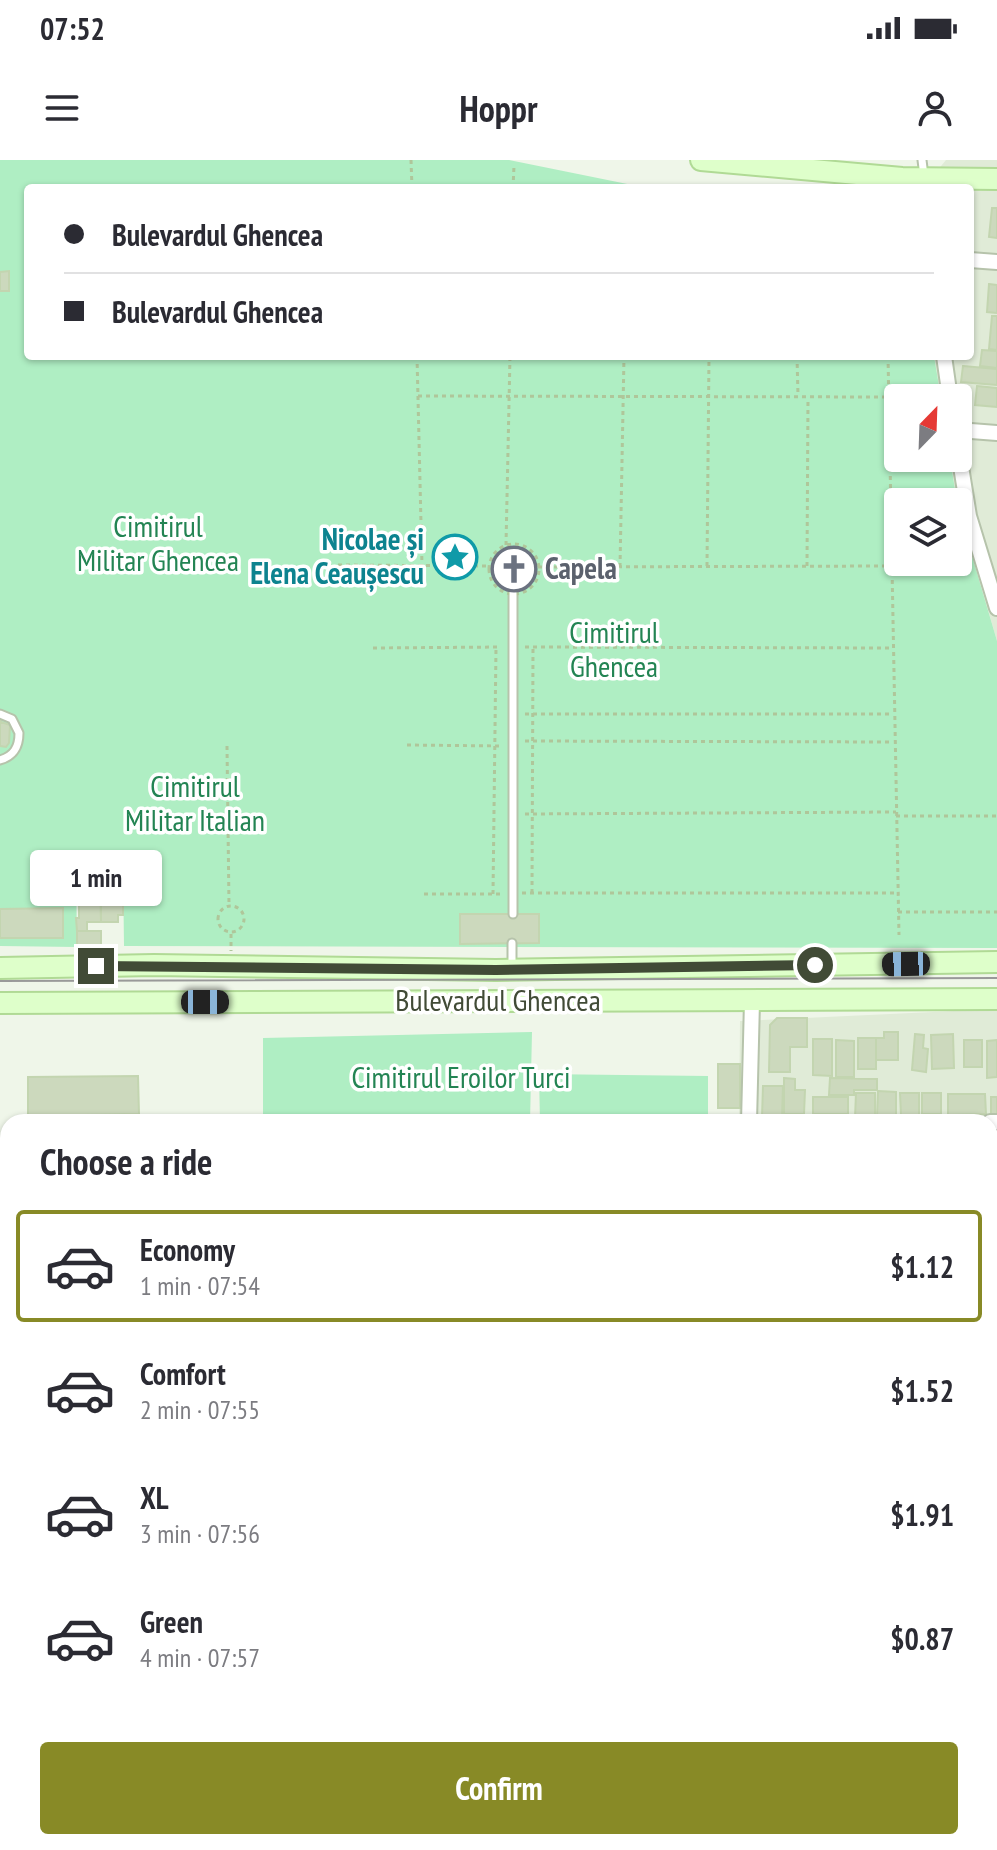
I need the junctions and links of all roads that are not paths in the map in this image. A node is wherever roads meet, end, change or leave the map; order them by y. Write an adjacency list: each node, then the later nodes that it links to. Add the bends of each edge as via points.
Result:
1 (701, 160): 2 (main road)
2 (923, 169): 3 (main road)
3 (997, 179)
4 (974, 260): 5 (street)
5 (997, 262)
6 (945, 360): 7 (street)
7 (948, 384)
8 (972, 431): 9 (street)
9 (997, 433)
10 (962, 472): 12 (street, via 969,516)
11 (513, 593): 15 (lane)
12 (996, 600)
13 (0, 714): 14 (lane, via 17,725 19,742)
14 (0, 760)
15 (513, 914)
16 (512, 943): 19 (lane)
17 (997, 962): 19 (main road, Bulevardul Ghencea)
18 (0, 968): 19 (main road, Bulevardul Ghencea)
19 (512, 969): 21 (main road)
20 (997, 999): 22 (main road, Bulevardul Ghencea)
21 (513, 1001): 22 (main road, Bulevardul Ghencea); 23 (main road, Bulevardul Ghencea)
22 (752, 1001): 24 (street)
23 (0, 1003)
24 (749, 1114)

